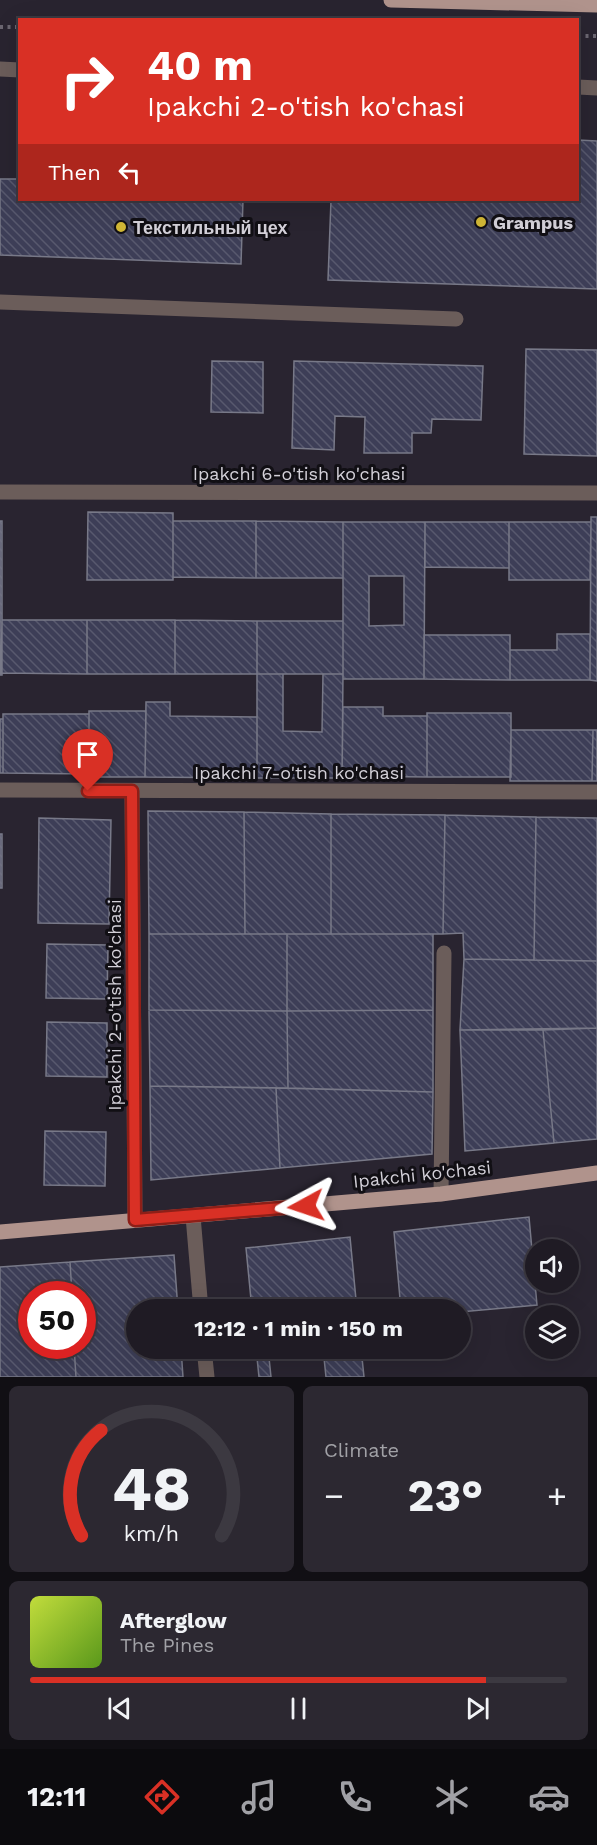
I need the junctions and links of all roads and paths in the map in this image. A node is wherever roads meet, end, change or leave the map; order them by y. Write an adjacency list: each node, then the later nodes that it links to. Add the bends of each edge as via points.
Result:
1 (391, 0): 2 (main road)
2 (597, 5)
3 (0, 27): 4 (path)
4 (18, 27)
5 (579, 36): 6 (path)
6 (597, 36)
7 (0, 69): 8 (street)
8 (18, 70)
9 (579, 87): 10 (street)
10 (597, 88)
11 (0, 302): 12 (street)
12 (456, 319)
13 (0, 492): 14 (street, Ipakchi 6-o'tish ko'chasi)
14 (597, 493)
15 (0, 790): 16 (street, Ipakchi 7-o'tish ko'chasi)
16 (132, 791): 17 (street, Ipakchi 7-o'tish ko'chasi); 22 (street, Ipakchi 2-o'tish ko'chasi)
17 (597, 792)
18 (444, 952): 20 (street)
19 (597, 1173): 20 (main road, Ipakchi ko'chasi)
20 (441, 1194): 21 (main road, Ipakchi ko'chasi)
21 (193, 1216): 22 (main road, Ipakchi ko'chasi); 24 (street)
22 (135, 1220): 23 (main road, Ipakchi ko'chasi)
23 (0, 1232)
24 (200, 1299)
25 (205, 1359): 26 (street)
26 (207, 1377)

